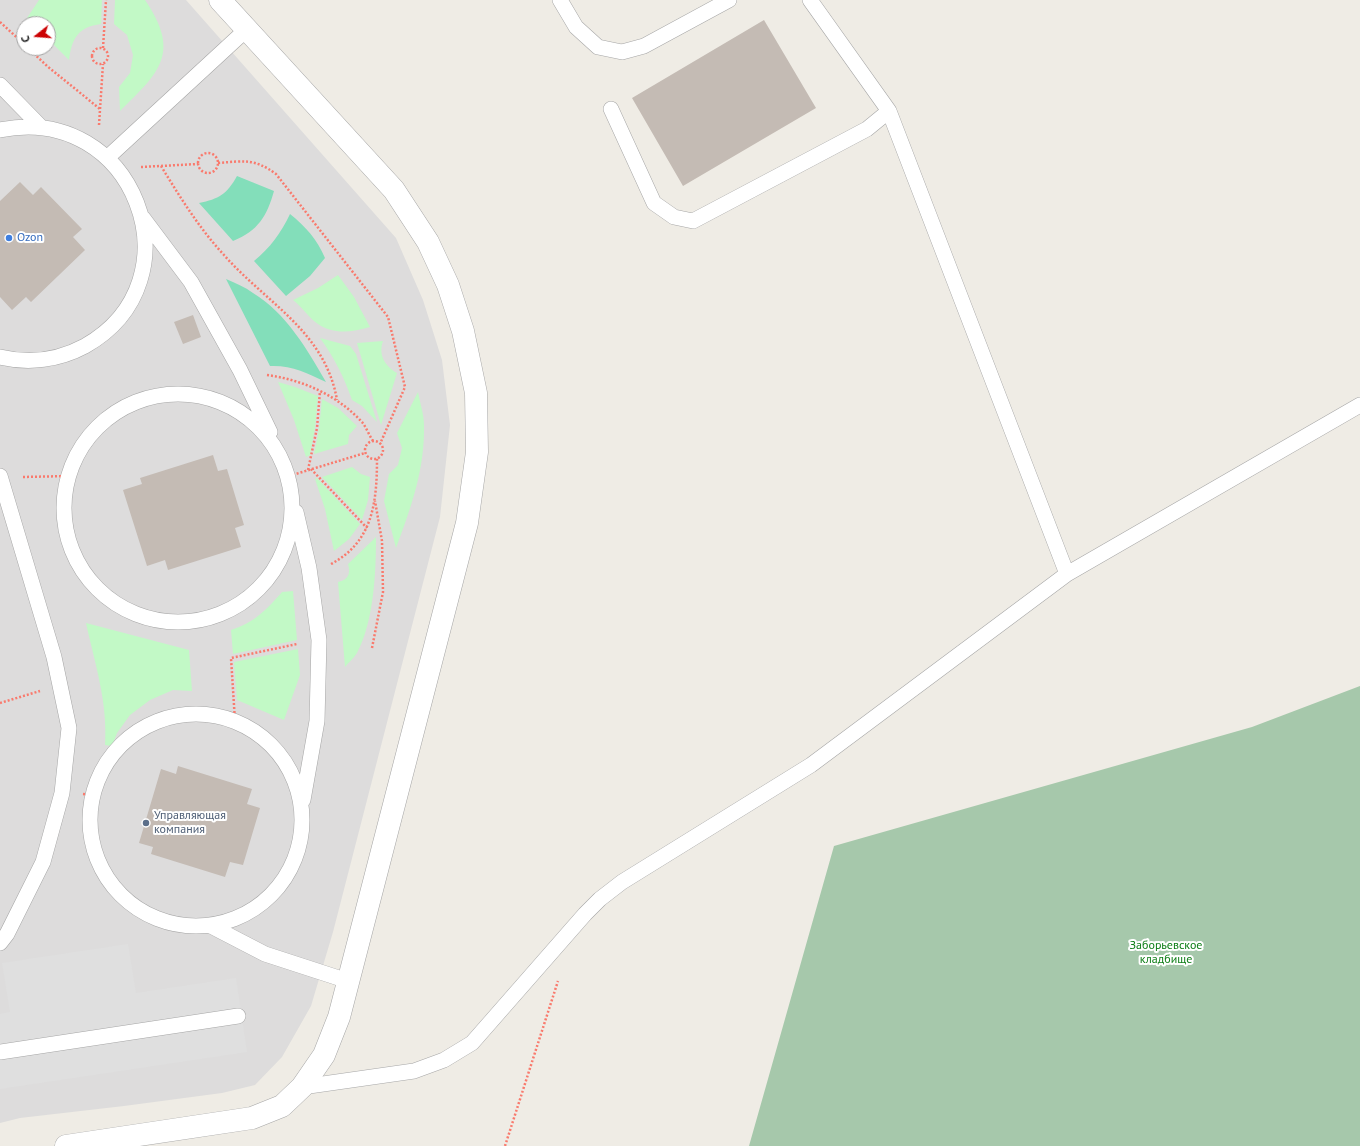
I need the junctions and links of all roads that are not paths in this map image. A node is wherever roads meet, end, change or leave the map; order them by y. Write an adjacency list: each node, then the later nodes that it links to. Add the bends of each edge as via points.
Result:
1 (220, 0): 5 (street)
2 (560, 0): 3 (lane, via 576,27 598,47 622,52 644,46)
3 (729, 0)
4 (810, 0): 8 (lane)
5 (247, 29): 11 (lane); 22 (street, via 394,190 428,242 448,285 461,325 476,393 477,452 467,523)
6 (0, 85): 9 (lane)
7 (611, 109): 8 (lane, via 654,204 674,217 694,221 867,129)
8 (889, 111): 18 (lane)
9 (41, 127): 10 (lane); 11 (lane, via 64,132 85,142)
10 (0, 130)
11 (107, 158): 12 (lane, via 134,193)
12 (142, 216): 13 (lane, via 143,263 137,286 112,326 74,352 54,358 33,361); 15 (lane, via 191,282 240,370)
13 (0, 357)
14 (1360, 405): 18 (lane)
15 (280, 455): 17 (lane, via 289,476); 17 (lane, via 268,436 252,420 234,407 213,398 169,394 147,398 126,406 107,418 78,452 68,476 65,495 64,517 68,540 76,561 89,580 105,596 130,611 166,622 210,618 231,610 250,598 279,564 288,543 292,521)
16 (0, 476): 21 (lane, via 54,657 69,728 62,793 43,862)
17 (292, 498): 19 (lane, via 309,568 319,640 316,721)
18 (1067, 574): 25 (lane, via 810,765 622,882 600,899 472,1043 444,1060 414,1071)
19 (302, 805): 20 (lane, via 300,847 281,884 268,900 250,912 231,921); 20 (lane, via 297,785 288,766 275,749 260,735 223,717 181,714 161,719 142,728 111,756 90,795 91,835 104,874 132,905 157,919 190,927)
20 (211, 926): 22 (lane, via 265,954)
21 (0, 943)
22 (348, 981): 25 (street, via 339,1017 324,1055)
23 (238, 1016): 24 (lane)
24 (0, 1052)
25 (302, 1087): 26 (street, via 282,1106 252,1118)
26 (66, 1146)

